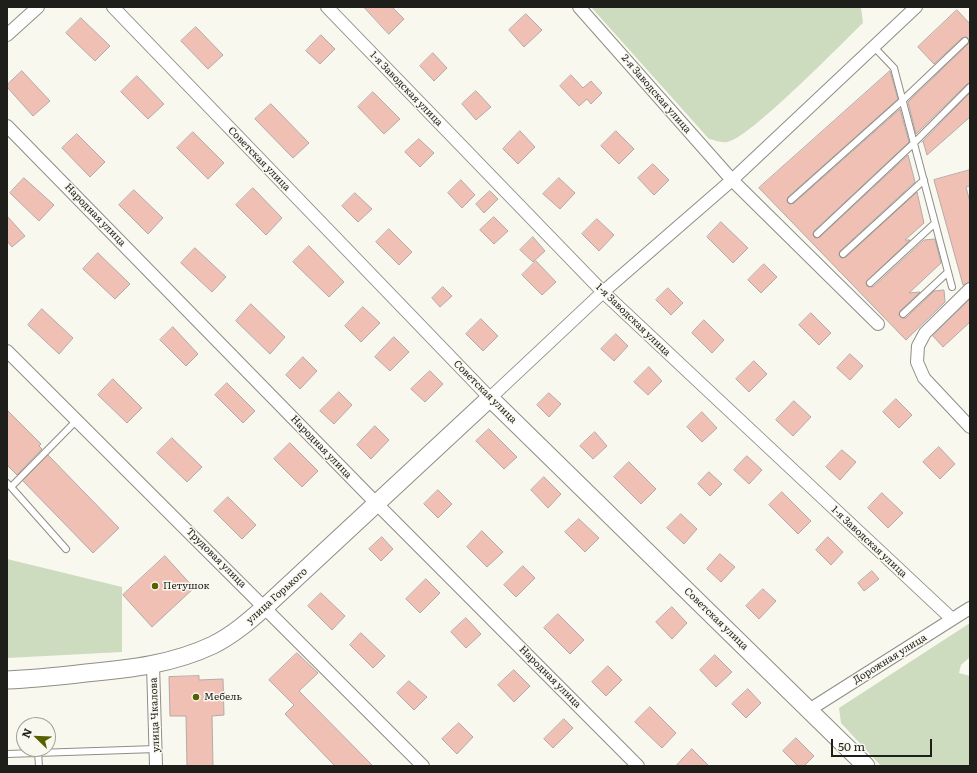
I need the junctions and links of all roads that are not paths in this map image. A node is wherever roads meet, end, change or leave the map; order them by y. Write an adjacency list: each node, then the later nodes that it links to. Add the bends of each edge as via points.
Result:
1 (38, 7): 6 (street)
2 (113, 7): 27 (street, Советская улица)
3 (327, 7): 23 (street, 1-я Заводская улица)
4 (579, 7): 13 (street, 2-я Заводская улица)
5 (916, 7): 8 (street)
6 (7, 35)
7 (965, 41): 10 (lane)
8 (874, 47): 10 (lane, via 894,68); 13 (street)
9 (970, 87): 12 (lane)
10 (903, 100): 12 (lane); 15 (lane)
11 (7, 126): 31 (street, Народная улица)
12 (914, 143): 14 (lane); 17 (lane)
13 (732, 180): 23 (street); 25 (street, 2-я Заводская улица)
14 (924, 180): 16 (lane); 18 (lane)
15 (791, 200)
16 (935, 223): 19 (lane); 20 (lane)
17 (817, 234)
18 (842, 254)
19 (948, 272): 21 (lane); 24 (lane)
20 (870, 283)
21 (952, 287)
22 (970, 289): 29 (street, via 924,333 918,346 917,362 924,378)
23 (603, 292): 27 (street); 35 (street, 1-я Заводская улица)
24 (902, 314)
25 (878, 324)
26 (7, 351): 28 (street, Трудовая улица)
27 (490, 398): 31 (street, улица Горького); 38 (street, Советская улица)
28 (77, 420): 30 (lane); 33 (street, Трудовая улица)
29 (970, 426)
30 (9, 485): 32 (lane)
31 (377, 504): 33 (street, улица Горького); 43 (street, Народная улица)
32 (66, 549)
33 (265, 607): 36 (street, улица Горького, via 231,635 214,645 175,660); 42 (street, Трудовая улица)
34 (970, 608): 35 (street, Дорожная улица)
35 (952, 619): 38 (street, Дорожная улица)
36 (153, 665): 37 (street, улица Горького); 39 (street, улица Чкалова)
37 (7, 680)
38 (809, 710): 44 (street, Советская улица)
39 (156, 749): 40 (lane); 41 (street, улица Чкалова)
40 (56, 752)
41 (156, 766)
42 (423, 766)
43 (638, 766)
44 (866, 766)

